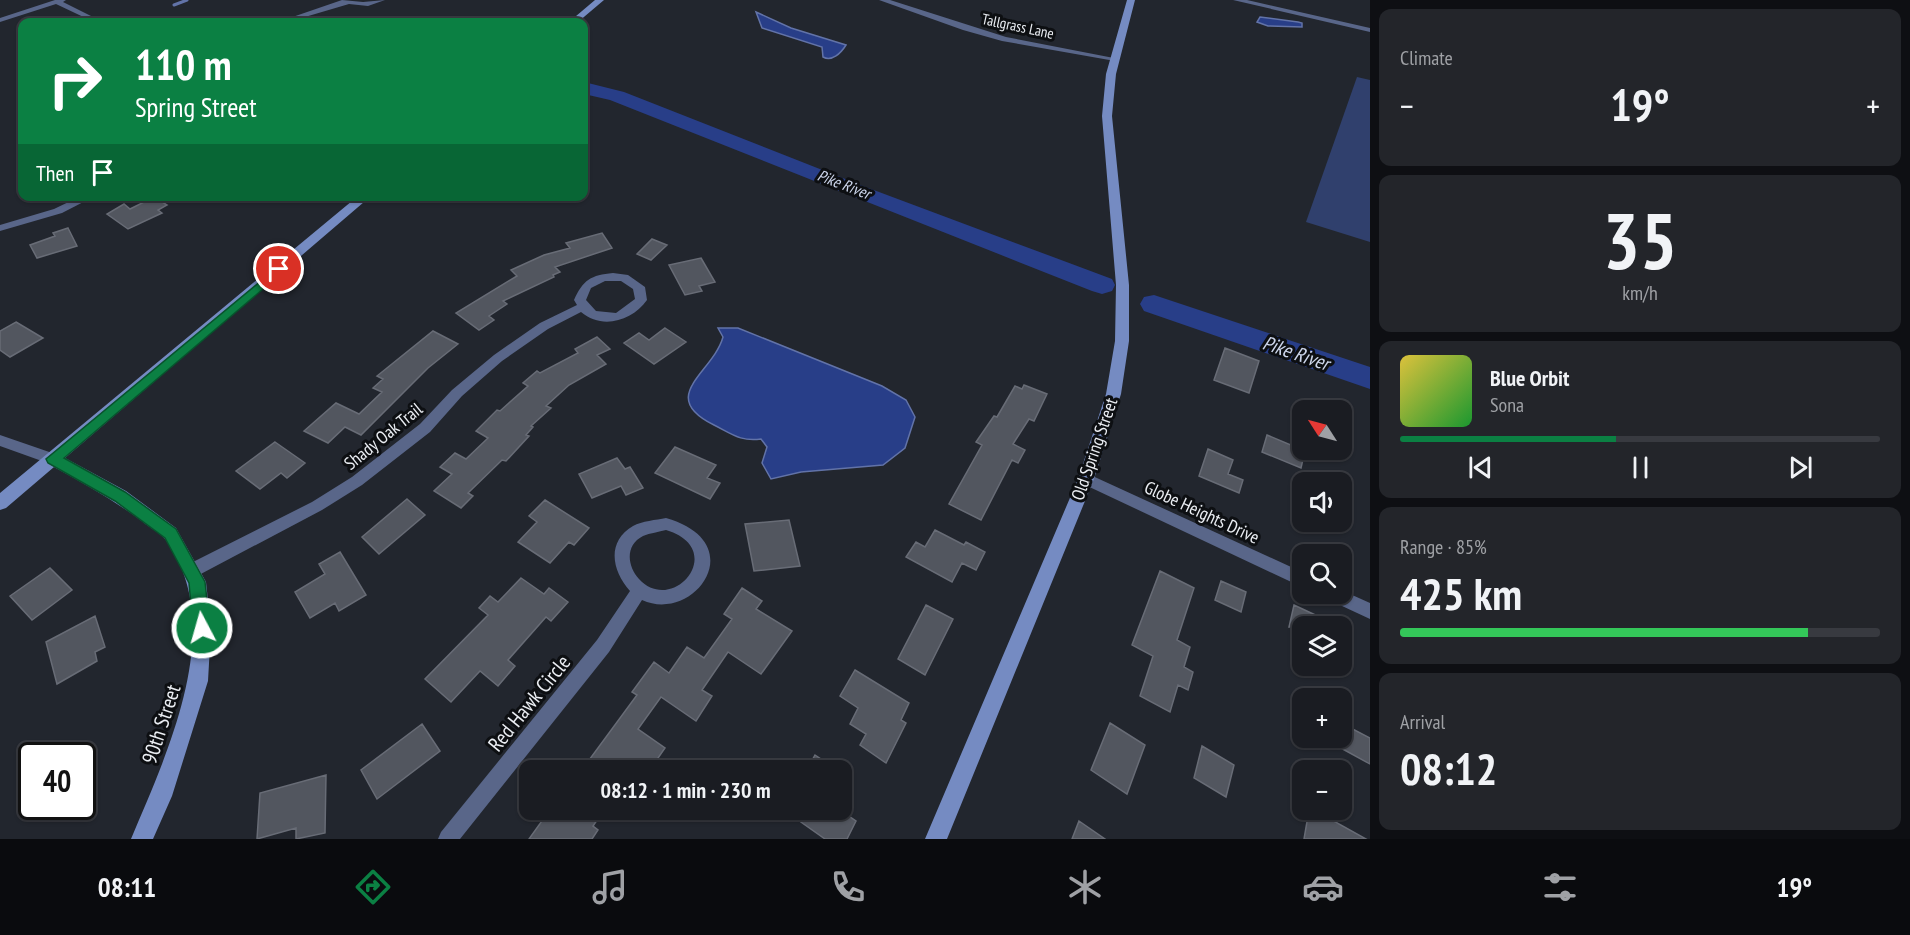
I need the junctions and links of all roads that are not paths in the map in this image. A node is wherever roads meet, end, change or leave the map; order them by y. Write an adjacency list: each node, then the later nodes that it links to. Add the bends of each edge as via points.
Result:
1 (381, 0): 7 (street, via 364,5)
2 (600, 0): 10 (street)
3 (883, 0): 13 (street, Tallgrass Lane, via 1005,39)
4 (1131, 0): 13 (street, Old Spring Street)
5 (1237, 0): 12 (street)
6 (60, 1): 8 (street); 11 (street)
7 (347, 1): 9 (street)
8 (92, 18)
9 (294, 18)
10 (578, 18)
11 (0, 20)
12 (1370, 30)
13 (1115, 59): 20 (street, Old Spring Street, via 1107,93 1107,116 1123,296 1122,341 1105,428)
14 (79, 201): 16 (street)
15 (360, 201): 19 (street)
16 (0, 228)
17 (582, 307): 17 (street, via 603,318 623,316 637,307 642,293 632,281 603,278 586,286 580,300); 22 (street, Shady Oak Trail, via 544,326 498,358 457,393 425,428 357,481 317,506)
18 (0, 440): 19 (street, 90th Street)
19 (53, 459): 21 (street); 22 (street, 90th Street, via 120,496 170,533)
20 (1086, 479): 23 (street, Globe Heights Drive); 29 (street, Old Spring Street)
21 (0, 503)
22 (190, 571): 27 (street, 90th Street, via 197,582 202,628 198,681 161,796)
23 (1292, 575)
24 (639, 591): 24 (street, via 666,597 690,586 703,565 703,553 691,533 679,527 653,525 630,537 623,548 622,572); 28 (street, Red Hawk Circle, via 603,646)
25 (1352, 603): 26 (street)
26 (1370, 611)
27 (142, 839)
28 (448, 839)
29 (936, 839)

